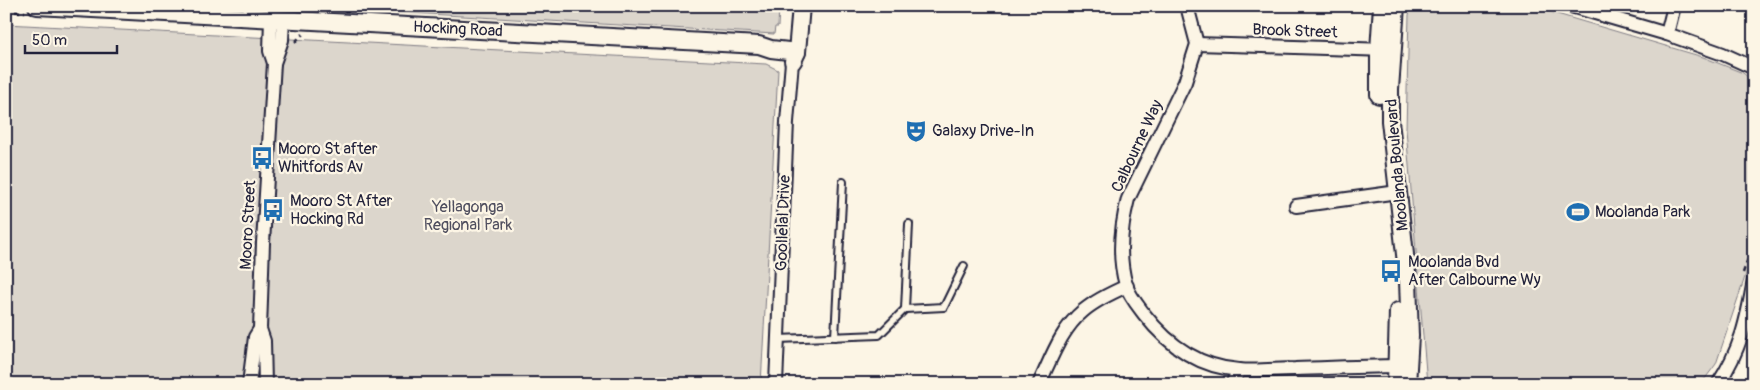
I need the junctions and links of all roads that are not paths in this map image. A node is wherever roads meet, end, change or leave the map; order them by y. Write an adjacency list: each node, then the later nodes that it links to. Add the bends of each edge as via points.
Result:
1 (37, 6): 9 (street, Hocking Road)
2 (791, 6): 12 (street, Goollelal Drive)
3 (801, 6): 12 (street, Goollelal Drive)
4 (1187, 6): 11 (street)
5 (1382, 6): 13 (street, Moolanda Boulevard)
6 (1396, 6): 13 (street, Moolanda Boulevard)
7 (1571, 6): 10 (street)
8 (1674, 6): 10 (street)
9 (277, 20): 12 (street, Hocking Road, via 760,45); 23 (street, Mooro Street, via 270,51 274,63)
10 (1667, 34): 14 (street)
11 (1197, 44): 13 (street, Brook Street); 21 (street, Calbourne Way, via 1185,82 1128,199 1122,237)
12 (793, 50): 25 (street, Goollelal Drive, via 786,122)
13 (1385, 50): 16 (street, Moolanda Boulevard, via 1380,128)
14 (1754, 68)
15 (843, 182): 24 (lane)
16 (1393, 193): 17 (street); 26 (street, Moolanda Boulevard)
17 (1296, 206)
18 (909, 224): 22 (lane)
19 (964, 266): 22 (lane, via 944,307)
20 (1748, 277): 35 (street, via 1745,328 1730,367)
21 (1126, 286): 27 (street, Calbourne Way, via 1168,341 1201,360); 31 (street, via 1103,297 1068,327)
22 (905, 309): 24 (lane, via 879,335)
23 (260, 328): 28 (street, Mooro Street, via 254,337); 29 (street, Mooro Street, via 264,341)
24 (835, 337): 25 (lane)
25 (778, 339): 30 (street, Goollelal Drive)
26 (1403, 366): 27 (street, Calbourne Way); 33 (street, Moolanda Boulevard); 34 (street, Moolanda Boulevard)
27 (1238, 370): 32 (street)
28 (250, 384)
29 (264, 384)
30 (776, 384)
31 (1039, 384)
32 (1232, 384)
33 (1396, 384)
34 (1408, 384)
35 (1718, 384)

